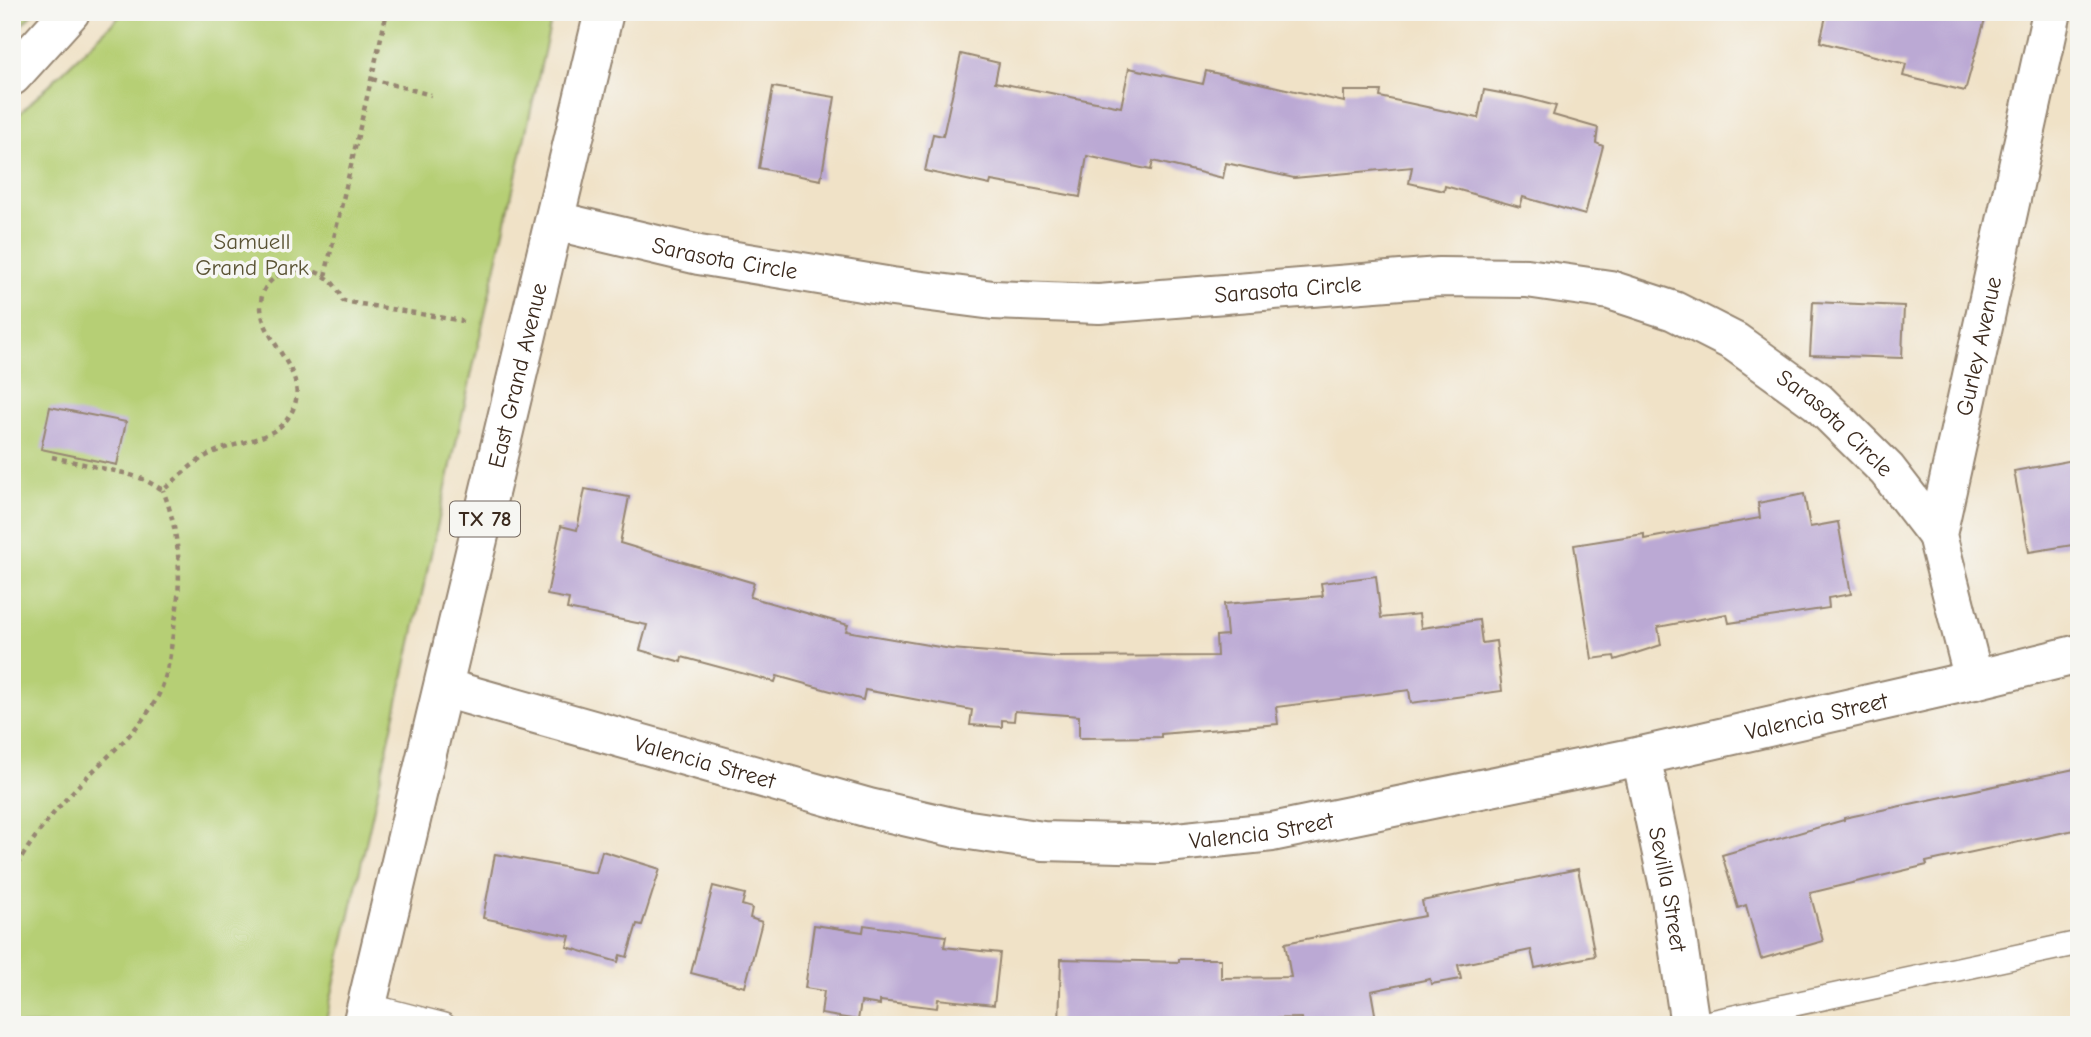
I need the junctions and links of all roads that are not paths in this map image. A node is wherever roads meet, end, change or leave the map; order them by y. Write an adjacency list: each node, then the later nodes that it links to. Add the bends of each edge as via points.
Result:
1 (69, 12): 4 (street)
2 (604, 12): 5 (street, East Grand Avenue / TX 78)
3 (2052, 12): 6 (street, Gurley Avenue)
4 (12, 76)
5 (556, 221): 6 (street, Sarasota Circle, via 699,255 993,300 1099,304 1439,276 1528,278 1610,290 1674,311 1735,342 1818,402 1887,470); 9 (street, East Grand Avenue / TX 78)
6 (1937, 535): 8 (street, Gurley Avenue)
7 (2079, 654): 8 (street, Valencia Street)
8 (1974, 680): 10 (street, Valencia Street)
9 (444, 688): 10 (street, Valencia Street, via 869,808 1043,841 1158,844 1272,832); 12 (street, East Grand Avenue / TX 78)
10 (1641, 756): 14 (street, Sevilla Street, via 1670,891)
11 (2079, 943): 15 (lane)
12 (365, 1015): 13 (lane)
13 (444, 1025)
14 (1690, 1025)
15 (1697, 1025)

